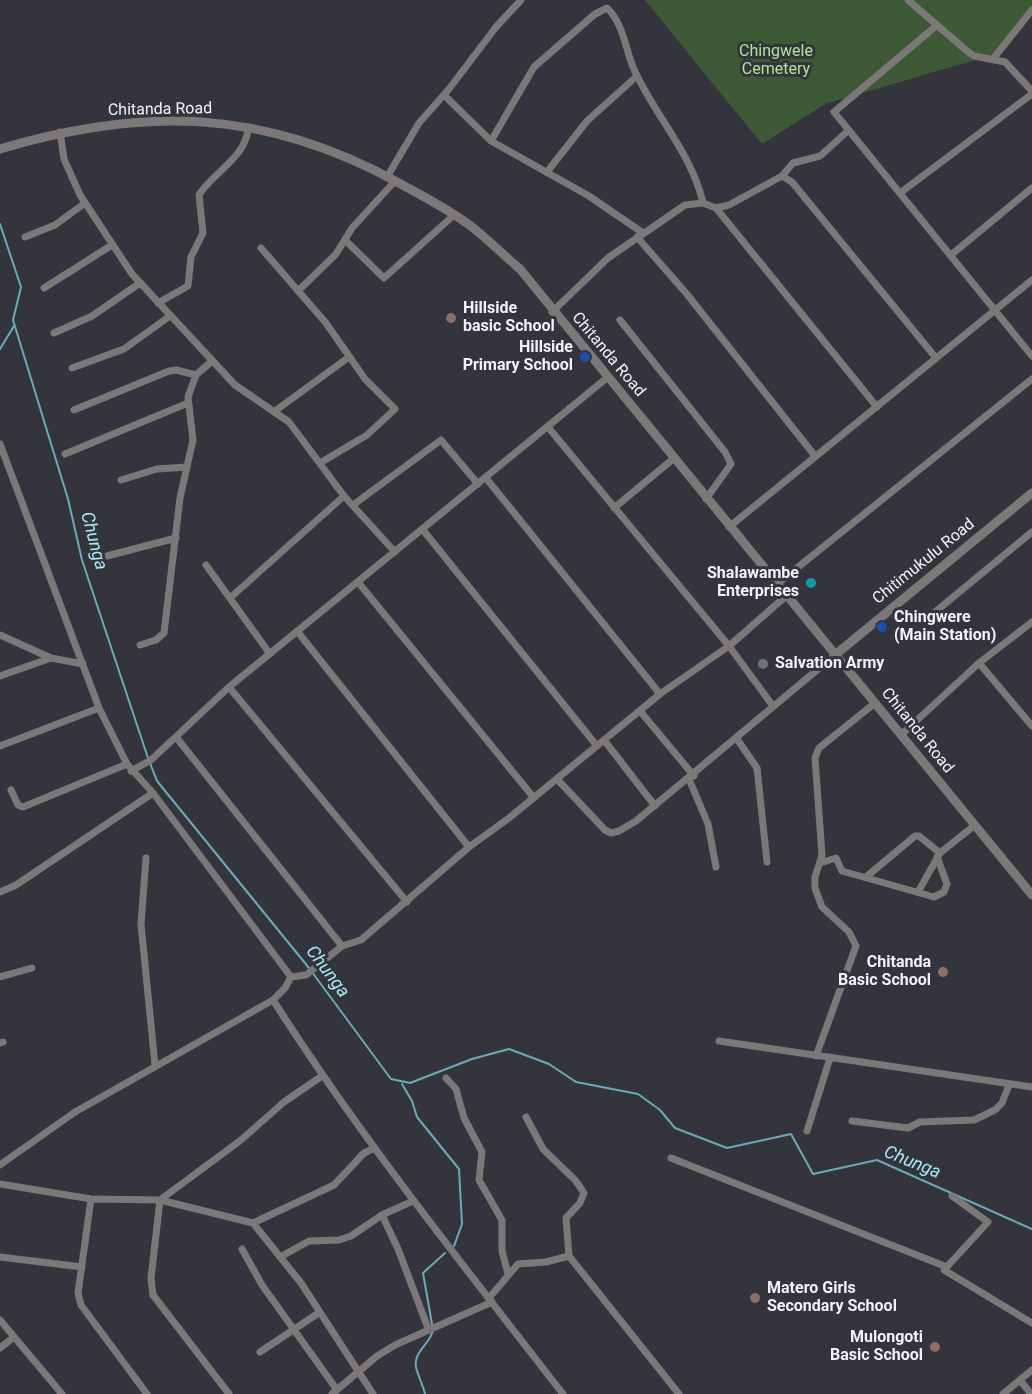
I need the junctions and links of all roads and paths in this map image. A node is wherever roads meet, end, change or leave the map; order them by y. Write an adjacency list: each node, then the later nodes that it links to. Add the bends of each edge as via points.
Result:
1 (521, 0): 8 (street)
2 (908, 0): 4 (street)
3 (1032, 10): 5 (street)
4 (936, 26): 5 (street, via 975,56); 10 (street, via 834,112)
5 (993, 60): 7 (street, via 1005,62)
6 (637, 76): 12 (street, via 619,23 609,10 602,8 534,68); 14 (street, via 603,104); 20 (street, via 669,126)
7 (1032, 92): 18 (street)
8 (444, 95): 12 (street); 15 (street, via 420,123)
9 (248, 126): 11 (street, Chitanda Road, via 180,121); 15 (street, Chitanda Road, via 312,142); 33 (street, via 240,149 199,195 203,232 191,257 188,286)
10 (849, 130): 16 (street, via 820,156 793,163); 18 (street)
11 (60, 132): 13 (street, Chitanda Road); 19 (street, via 64,159)
12 (492, 141): 14 (street)
13 (0, 149)
14 (547, 172): 23 (street, via 589,195)
15 (393, 176): 22 (street, Chitanda Road); 25 (street)
16 (782, 176): 21 (street); 41 (street, via 792,182)
17 (1032, 188): 28 (street)
18 (900, 193): 28 (street)
19 (85, 203): 24 (street, via 55,225); 26 (street)
20 (703, 203): 21 (street); 23 (street, via 685,205)
21 (716, 208): 48 (street)
22 (454, 215): 25 (street, via 384,278); 35 (street, Chitanda Road, via 520,269)
23 (640, 235): 35 (street, via 585,278); 54 (street)
24 (26, 237)
25 (346, 241): 32 (street)
26 (112, 245): 30 (street); 31 (street)
27 (261, 248): 32 (street)
28 (951, 255): 34 (street)
29 (1032, 280): 34 (street)
30 (140, 283): 33 (street); 38 (street, via 92,316)
31 (44, 288)
32 (298, 291): 40 (street)
33 (158, 303): 36 (street)
34 (995, 310): 39 (street); 41 (street)
35 (552, 312): 45 (street, Chitanda Road)
36 (170, 316): 42 (street); 43 (street, via 124,349)
37 (620, 320): 64 (street, via 731,464)
38 (54, 333)
39 (1032, 356)
40 (349, 357): 50 (street); 56 (street, via 395,409 359,440)
41 (936, 358): 48 (street)
42 (212, 361): 44 (street); 50 (street, via 235,385)
43 (72, 368)
44 (196, 375): 47 (street); 49 (street, via 169,371)
45 (608, 377): 51 (street); 55 (street, Chitanda Road)
46 (1032, 379): 75 (street)
47 (188, 403): 53 (street); 58 (street, via 193,440)
48 (877, 407): 54 (street)
49 (74, 410)
50 (276, 411): 56 (street)
51 (548, 427): 59 (street); 66 (street)
52 (0, 444): 57 (street)
53 (65, 454)
54 (814, 456): 67 (street)
55 (673, 459): 64 (street, Chitanda Road); 66 (street)
56 (320, 463): 63 (street)
57 (4, 465): 88 (street)
58 (187, 467): 60 (street, via 157,469); 70 (street)
59 (486, 477): 61 (street); 91 (street)
60 (121, 480)
61 (478, 484): 65 (street, via 441,440); 68 (street)
62 (1032, 493): 85 (street, Chitimukulu Road)
63 (345, 496): 65 (street); 77 (street)
64 (706, 499): 67 (street, Chitanda Road)
65 (353, 505): 71 (street)
66 (614, 508): 83 (street)
67 (729, 527): 75 (street, Chitanda Road)
68 (423, 530): 71 (street); 102 (street)
69 (1032, 532): 78 (street)
70 (177, 538): 72 (street); 82 (street, via 164,633)
71 (395, 552): 74 (street)
72 (107, 556)
73 (206, 565): 77 (street)
74 (358, 582): 80 (street); 108 (street)
75 (777, 584): 76 (street, Chitanda Road)
76 (786, 596): 83 (street); 85 (street, Chitanda Road)
77 (230, 598): 84 (street)
78 (929, 617)
79 (1032, 622): 87 (street)
80 (297, 631): 84 (street); 111 (street)
81 (0, 635): 86 (street)
82 (140, 645)
83 (729, 646): 91 (street); 93 (street)
84 (270, 654): 90 (street)
85 (835, 655): 92 (street, Chitanda Road); 93 (street)
86 (51, 658): 88 (street); 89 (street)
87 (979, 663): 96 (street); 97 (street)
88 (83, 664): 94 (street)
89 (0, 676)
90 (229, 687): 98 (street); 121 (street)
91 (660, 694): 95 (street)
92 (875, 703): 97 (street, Chitanda Road); 115 (street, via 816,752)
93 (773, 706): 99 (street)
94 (99, 708): 101 (street); 103 (street)
95 (639, 711): 100 (street); 104 (street)
96 (1032, 726)
97 (901, 735): 110 (street, Chitanda Road)
98 (176, 737): 103 (street, via 148,761); 122 (street)
99 (737, 739): 104 (street); 114 (street, via 757,768)
100 (604, 740): 102 (street); 109 (street)
101 (0, 746)
102 (597, 746): 105 (street)
103 (129, 767): 106 (street, via 23,807); 107 (street)
104 (692, 777): 109 (street); 116 (street, via 708,824)
105 (557, 779): 108 (street); 109 (street, via 586,813 611,833)
106 (11, 790)
107 (153, 793): 118 (street); 125 (street)
108 (534, 798): 111 (street)
109 (655, 806)
110 (975, 825): 112 (street); 120 (street, Chitanda Road)
111 (469, 848): 121 (street)
112 (938, 855): 117 (street, via 915,836); 119 (street); 119 (street, via 947,888 939,896)
113 (146, 858): 130 (street, via 141,924)
114 (767, 862)
115 (820, 863): 117 (street, via 836,858 842,871); 128 (street, via 814,877 817,899 849,932 856,946)
116 (716, 867)
117 (866, 877): 119 (street)
118 (0, 892)
119 (918, 892)
120 (1032, 895)
121 (407, 902): 122 (street, via 361,939)
122 (342, 946): 125 (street, via 306,975)
123 (32, 968): 124 (street)
124 (0, 977)
125 (291, 977): 126 (street)
126 (273, 1000): 130 (street); 131 (street)
127 (719, 1041): 128 (street)
128 (816, 1056): 129 (street)
129 (830, 1058): 133 (street); 137 (street)
130 (155, 1065): 140 (street, via 75,1112)
131 (322, 1076): 138 (street); 144 (street)
132 (446, 1078): 154 (street, via 456,1089 464,1118 482,1152 479,1180 502,1220 502,1251)
133 (1009, 1085): 134 (street); 136 (street, via 995,1110 974,1120 920,1122 908,1128)
134 (1032, 1087)
135 (526, 1117): 149 (street, via 543,1149 584,1193 566,1218)
136 (852, 1121)
137 (807, 1131)
138 (375, 1148): 145 (street); 147 (street, via 334,1185)
139 (671, 1158): 152 (street)
140 (0, 1165)
141 (0, 1184): 143 (street)
142 (952, 1196): 152 (street, via 988,1222)
143 (91, 1199): 144 (street); 153 (street)
144 (160, 1200): 147 (street); 170 (street, via 151,1278 153,1295)
145 (413, 1201): 146 (street); 155 (street)
146 (382, 1215): 151 (street, via 351,1236 309,1241); 159 (street)
147 (253, 1223): 151 (street)
148 (242, 1249): 160 (street)
149 (569, 1256): 154 (street, via 518,1264); 173 (street)
150 (0, 1257): 153 (street)
151 (280, 1257): 156 (street)
152 (947, 1267): 158 (street, via 944,1270)
153 (82, 1268): 169 (street, via 78,1293 81,1305)
154 (508, 1274): 155 (street)
155 (490, 1300): 159 (street); 172 (street)
156 (320, 1312): 160 (street); 165 (street)
157 (0, 1320): 161 (street)
158 (1032, 1323)
159 (428, 1328): 165 (street, via 376,1356)
160 (293, 1329): 163 (street); 167 (street)
161 (14, 1337): 162 (street); 168 (street)
162 (0, 1348)
163 (260, 1352)
164 (1032, 1370): 166 (street)
165 (360, 1372): 167 (street); 171 (street)
166 (1020, 1380): 174 (street); 175 (street)
167 (335, 1392)
168 (62, 1394)
169 (147, 1394)
170 (229, 1394)
171 (373, 1394)
172 (563, 1394)
173 (679, 1394)
174 (1003, 1394)
175 (1031, 1394)

